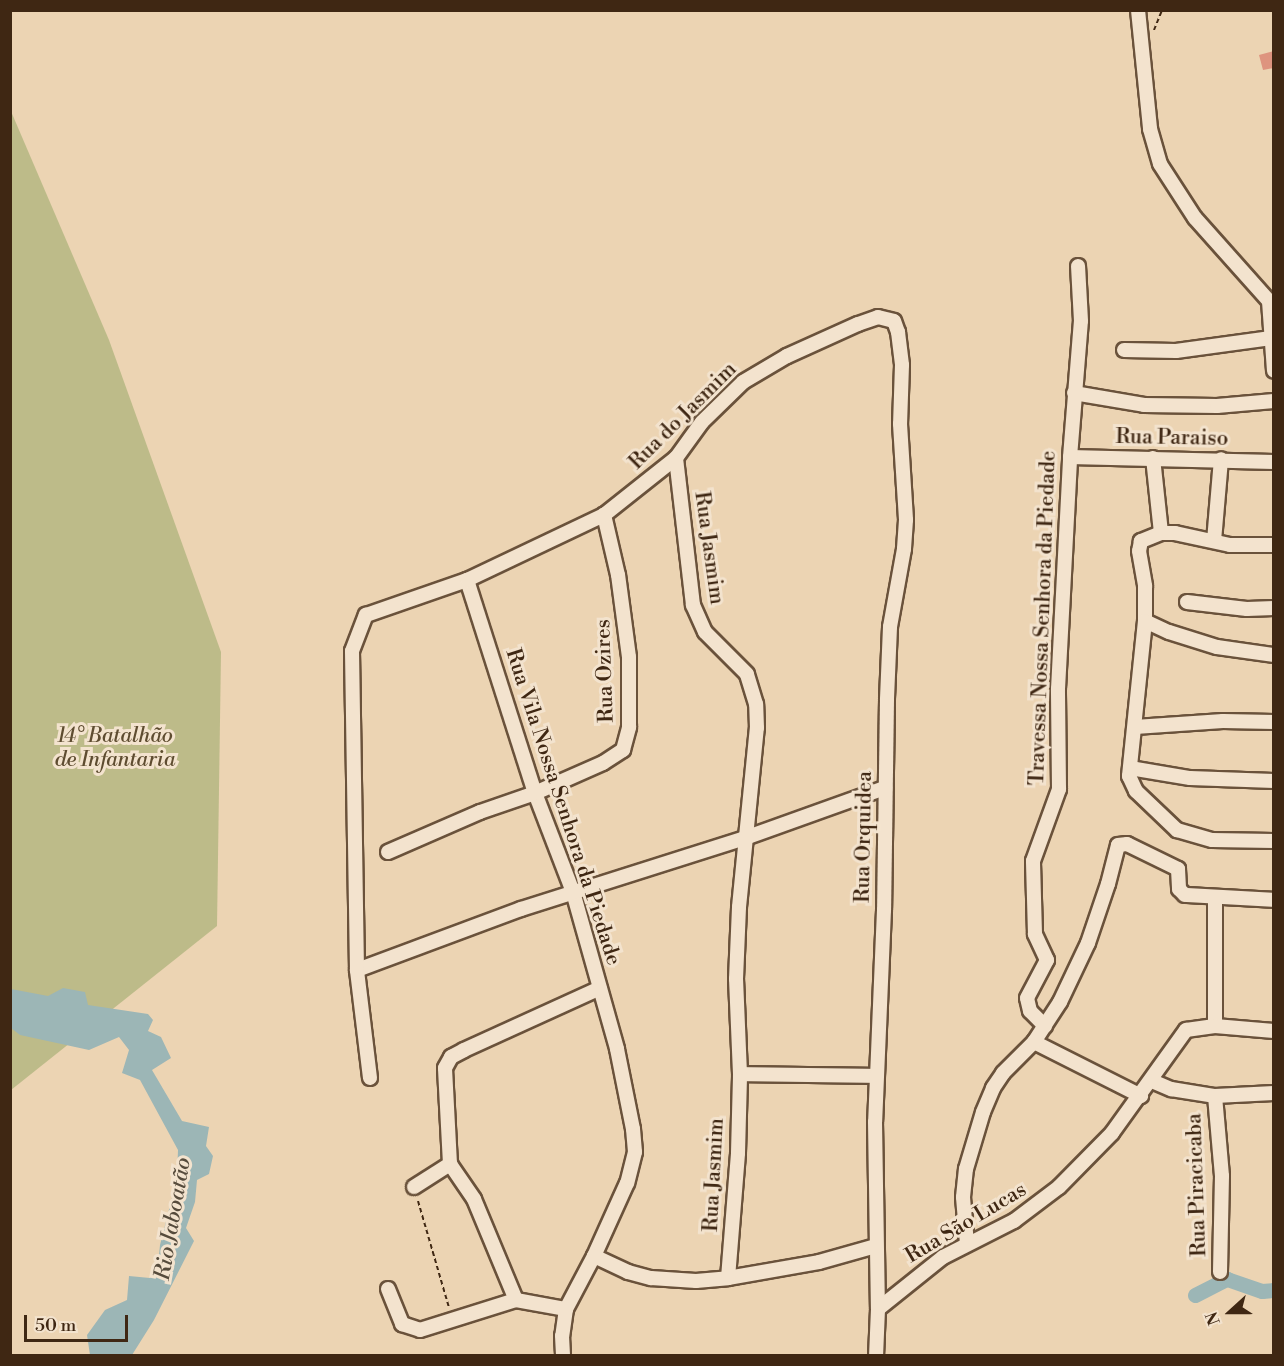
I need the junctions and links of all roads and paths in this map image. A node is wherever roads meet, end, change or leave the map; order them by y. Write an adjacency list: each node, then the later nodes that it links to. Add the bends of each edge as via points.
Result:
1 (1137, 10): 3 (street, via 1150,129 1160,164 1196,218)
2 (1078, 266): 8 (street, Travessa Nossa Senhora da Piedade, via 1081,321)
3 (1271, 302): 5 (street)
4 (894, 321): 11 (street, Rua do Jasmim, via 878,316 870,319 757,373 725,397); 28 (street, Rua Orquidea, via 902,364 900,424 906,520 890,627)
5 (1271, 338): 6 (street, via 1176,351); 7 (street)
6 (1124, 350)
7 (1274, 371)
8 (1074, 393): 9 (street, via 1144,405 1217,406); 10 (street, Travessa Nossa Senhora da Piedade)
9 (1274, 401)
10 (1070, 457): 12 (street, Rua Paraiso); 38 (street, Travessa Nossa Senhora da Piedade, via 1058,689 1059,789 1033,861 1035,934 1047,960 1027,998 1030,1011)
11 (676, 458): 15 (street, Rua do Jasmim); 30 (street, Rua Jasmim, via 693,605 705,632 741,666 755,693 757,728)
12 (1153, 458): 13 (street, Rua Paraiso); 16 (street)
13 (1221, 459): 14 (street, Rua Paraiso); 17 (street)
14 (1274, 462)
15 (604, 515): 19 (street, Rua do Jasmim); 29 (street, Rua Ozires, via 624,610 629,657 628,739 623,750 603,763)
16 (1161, 533): 17 (street); 22 (street, via 1141,541 1139,551)
17 (1214, 541): 18 (street)
18 (1274, 545)
19 (467, 579): 29 (street, Rua Vila Nossa Senhora da Piedade); 36 (street, Rua do Jasmim, via 366,615 352,651)
20 (1187, 602): 21 (street)
21 (1274, 608)
22 (1145, 621): 23 (street, via 1206,644); 25 (street)
23 (1274, 655)
24 (1274, 722): 25 (street)
25 (1135, 727): 26 (street)
26 (1130, 775): 27 (street); 31 (street, via 1177,830 1212,840)
27 (1274, 781)
28 (885, 788): 30 (street); 43 (street, Rua Orquidea)
29 (535, 793): 32 (street, Rua Ozires); 33 (street, Rua Vila Nossa Senhora da Piedade)
30 (745, 838): 33 (street); 42 (street, Rua Jasmim, via 736,980)
31 (1274, 842)
32 (388, 852)
33 (573, 892): 36 (street); 37 (street, Rua Vila Nossa Senhora da Piedade)
34 (1215, 898): 35 (street); 38 (street, via 1182,892 1178,885 1180,873 1175,867 1127,844 1118,845 1088,943); 39 (street)
35 (1274, 900)
36 (357, 970): 44 (street)
37 (600, 988): 49 (street, via 451,1058 445,1068); 53 (street, Rua Vila Nossa Senhora da Piedade, via 628,1095 635,1152 627,1183)
38 (1045, 1026): 41 (street)
39 (1215, 1026): 40 (street); 45 (street, Rua São Lucas, via 1186,1030)
40 (1274, 1031)
41 (1034, 1042): 47 (street); 51 (street, via 1003,1073 982,1112 966,1169 963,1197)
42 (740, 1074): 43 (street); 55 (street, Rua Jasmim)
43 (876, 1076): 52 (street, Rua Orquidea)
44 (370, 1078)
45 (1152, 1081): 47 (street, Rua São Lucas); 48 (street, via 1171,1089)
46 (1274, 1093): 48 (street)
47 (1141, 1096): 51 (street, Rua São Lucas, via 1088,1161 1059,1188 1014,1221)
48 (1215, 1096): 54 (street, Rua Piracicaba, via 1222,1176)
49 (450, 1164): 50 (street); 57 (street, via 474,1199)
50 (414, 1187): 60 (path)
51 (967, 1244): 59 (street, Rua São Lucas, via 924,1270)
52 (876, 1246): 55 (street, via 786,1269); 59 (street, Rua Orquidea)
53 (594, 1256): 55 (street, via 651,1278); 58 (street, Rua Vila Nossa Senhora da Piedade)
54 (1220, 1272)
55 (728, 1278)
56 (388, 1289): 60 (street, via 397,1317 406,1328 420,1330)
57 (516, 1300): 58 (street); 60 (street)
58 (566, 1309): 61 (street, Rua Vila Nossa Senhora da Piedade)
59 (878, 1309): 62 (street, Rua Orquidea)
60 (453, 1319)
61 (563, 1356)
62 (876, 1356)

